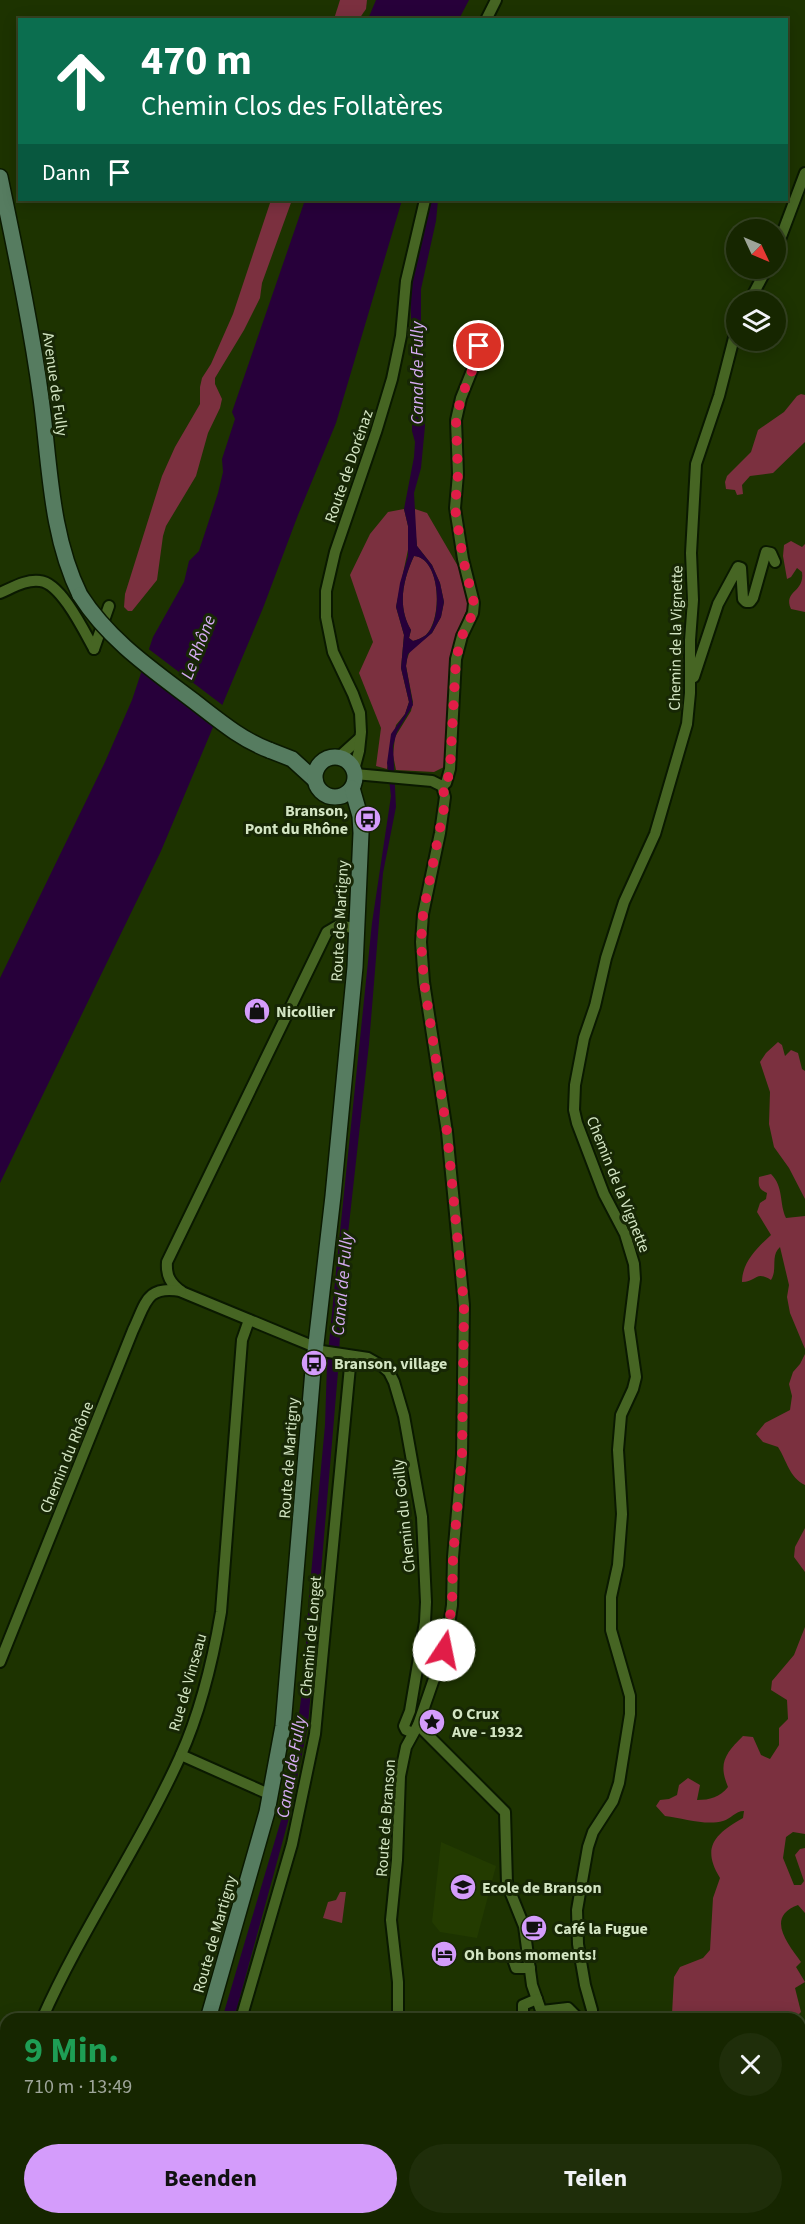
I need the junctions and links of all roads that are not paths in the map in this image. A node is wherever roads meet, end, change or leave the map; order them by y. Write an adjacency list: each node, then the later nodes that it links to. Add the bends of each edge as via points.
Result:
1 (496, 0): 2 (street)
2 (487, 18)
3 (805, 173): 6 (street)
4 (0, 177): 7 (main road, Avenue de Fully)
5 (425, 201): 14 (street, Route de Dorénaz, via 406,281 392,379 326,591 328,634 357,703)
6 (786, 223)
7 (6, 233): 16 (main road, Avenue de Fully, bridge, via 35,357 60,542 80,595 100,624 138,658 228,727)
8 (482, 333): 20 (street, Route de Branson, via 457,415 455,508 474,608 456,659 450,769)
9 (731, 351): 13 (street, Chemin de la Vignette, via 696,464)
10 (775, 562): 13 (street, via 771,553 764,554 750,602 742,599 738,567 718,604)
11 (0, 593): 12 (street, via 32,581 50,584 94,649)
12 (109, 606)
13 (690, 693): 43 (street, Chemin de la Vignette, via 687,724 655,834 624,902 584,1038 575,1085 574,1110 579,1131 603,1194 625,1234 635,1279 629,1328 636,1377 621,1415 621,1526 610,1613 611,1630 630,1696 630,1714 619,1783 588,1847 577,1910 578,1944)
14 (360, 738): 15 (street); 18 (street, Route de Dorénaz)
15 (339, 757): 17 (main road); 18 (main road, via 348,762)
16 (292, 759): 17 (main road); 19 (main road)
17 (323, 760): 19 (main road, via 316,769)
18 (354, 777): 20 (street, via 432,781); 21 (main road, via 344,795); 22 (main road, Route de Martigny)
19 (315, 780): 21 (main road, via 320,792)
20 (442, 786): 29 (street, Route de Branson, via 444,808 421,942 447,1132 464,1305 462,1455 450,1617 444,1650)
21 (333, 798): 22 (main road)
22 (360, 821): 23 (main road, Route de Martigny)
23 (357, 929): 24 (street, via 339,926 327,932 170,1254 168,1277); 26 (main road, Route de Martigny)
24 (182, 1292): 25 (street, Chemin du Goilly); 28 (street, Chemin du Rhône, via 162,1289 147,1300)
25 (249, 1320): 26 (street, Chemin du Goilly); 30 (street, Rue de Vinseau, via 243,1340 221,1612 214,1651)
26 (318, 1349): 27 (street, Chemin du Goilly); 31 (main road, Route de Martigny, via 286,1701)
27 (348, 1355): 29 (street, Chemin du Goilly, via 368,1358 390,1372 404,1416 418,1486 425,1622 404,1726 406,1730); 37 (street, Chemin de Longet, via 315,1734 292,1844)
28 (0, 1662)
29 (415, 1729): 33 (street, via 505,1812 507,1884 524,1926); 38 (street, Route de Branson, via 400,1776 398,1860 391,1920)
30 (181, 1755): 31 (street); 35 (street, Rue de Vinseau)
31 (271, 1795): 36 (main road, Route de Martigny)
32 (512, 1956): 33 (street, via 516,1968)
33 (530, 1968): 34 (street)
34 (537, 1999): 39 (street, via 523,2004); 40 (street)
35 (45, 2013)
36 (210, 2013)
37 (243, 2013)
38 (398, 2013)
39 (524, 2013)
40 (542, 2013)
41 (550, 2013): 42 (street, via 568,2008)
42 (573, 2013)
43 (592, 2013)

